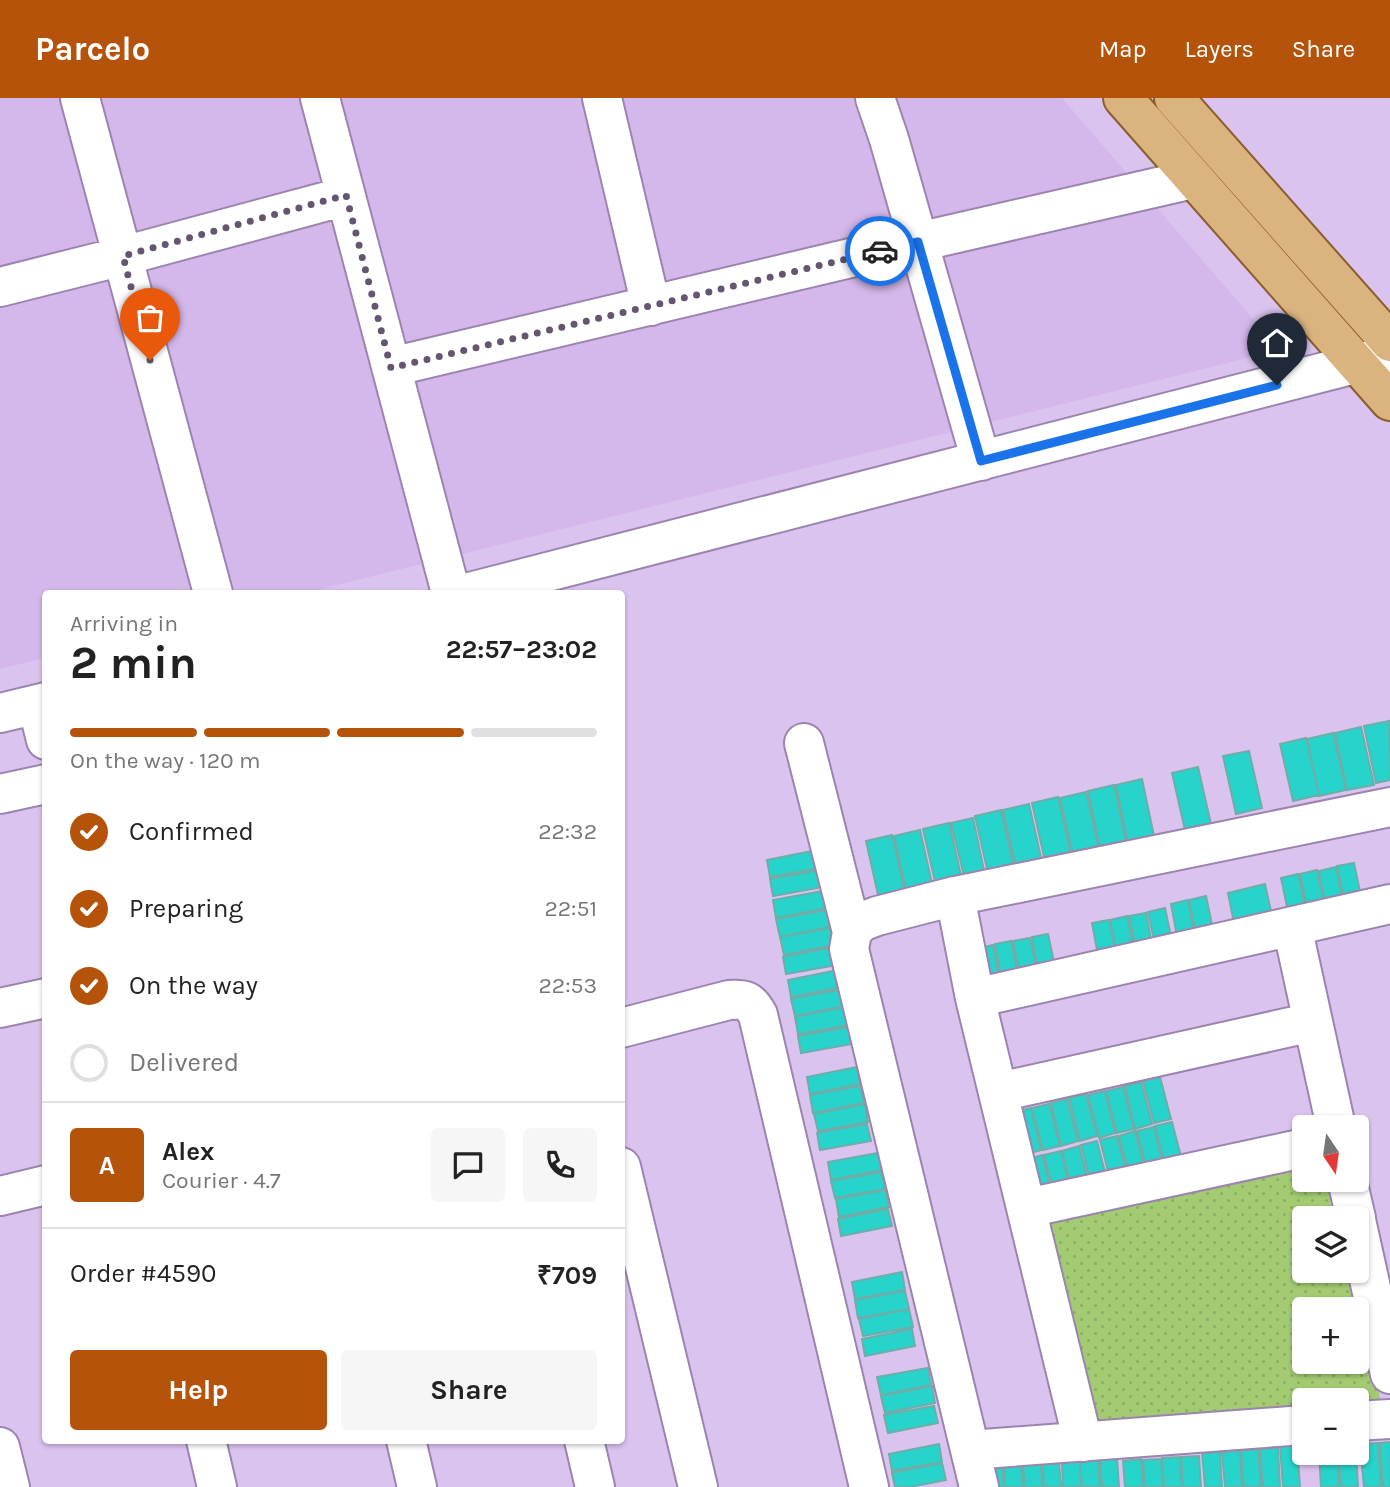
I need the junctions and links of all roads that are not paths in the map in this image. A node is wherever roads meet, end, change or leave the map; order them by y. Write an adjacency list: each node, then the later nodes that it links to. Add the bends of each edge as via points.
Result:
1 (80, 98): 10 (street)
2 (320, 98): 8 (street)
3 (602, 98): 12 (street)
4 (875, 98): 9 (street)
5 (1123, 98): 7 (main road)
6 (1174, 98): 13 (main road)
7 (1194, 179): 9 (street); 14 (main road)
8 (346, 195): 10 (street); 15 (street)
9 (918, 242): 12 (street); 17 (street)
10 (123, 256): 11 (street); 18 (street)
11 (0, 287)
12 (650, 306): 15 (street)
13 (1390, 342)
14 (1374, 359): 16 (main road); 17 (street)
15 (391, 368): 19 (street)
16 (1390, 401)
17 (981, 461): 20 (street)
18 (212, 590)
19 (450, 590)
20 (478, 590)
21 (804, 743): 28 (street)
22 (42, 785): 23 (street)
23 (0, 794)
24 (1390, 807): 25 (street)
25 (955, 896): 28 (street, via 877,916); 30 (street)
26 (1390, 904): 27 (street)
27 (1292, 926): 30 (street); 32 (street)
28 (852, 932): 51 (street, via 849,949)
29 (42, 999): 31 (street)
30 (975, 999): 34 (street)
31 (0, 1008)
32 (1313, 1023): 34 (street); 35 (street)
33 (625, 1027): 57 (street, via 729,1000 743,999 753,1005)
34 (999, 1092): 40 (street)
35 (1333, 1115)
36 (1292, 1151): 40 (street)
37 (625, 1184): 56 (street)
38 (42, 1186): 39 (street)
39 (0, 1196)
40 (1027, 1208): 46 (street)
41 (1369, 1278): 42 (street)
42 (1390, 1374)
43 (1390, 1419): 44 (street)
44 (1369, 1421)
45 (1292, 1426): 46 (street)
46 (1083, 1442): 51 (street)
47 (207, 1444): 53 (street)
48 (407, 1444): 54 (street)
49 (585, 1444): 55 (street)
50 (0, 1447): 52 (street)
51 (970, 1450): 58 (street)
52 (9, 1487)
53 (217, 1487)
54 (417, 1487)
55 (595, 1487)
56 (698, 1487)
57 (869, 1487)
58 (979, 1487)

